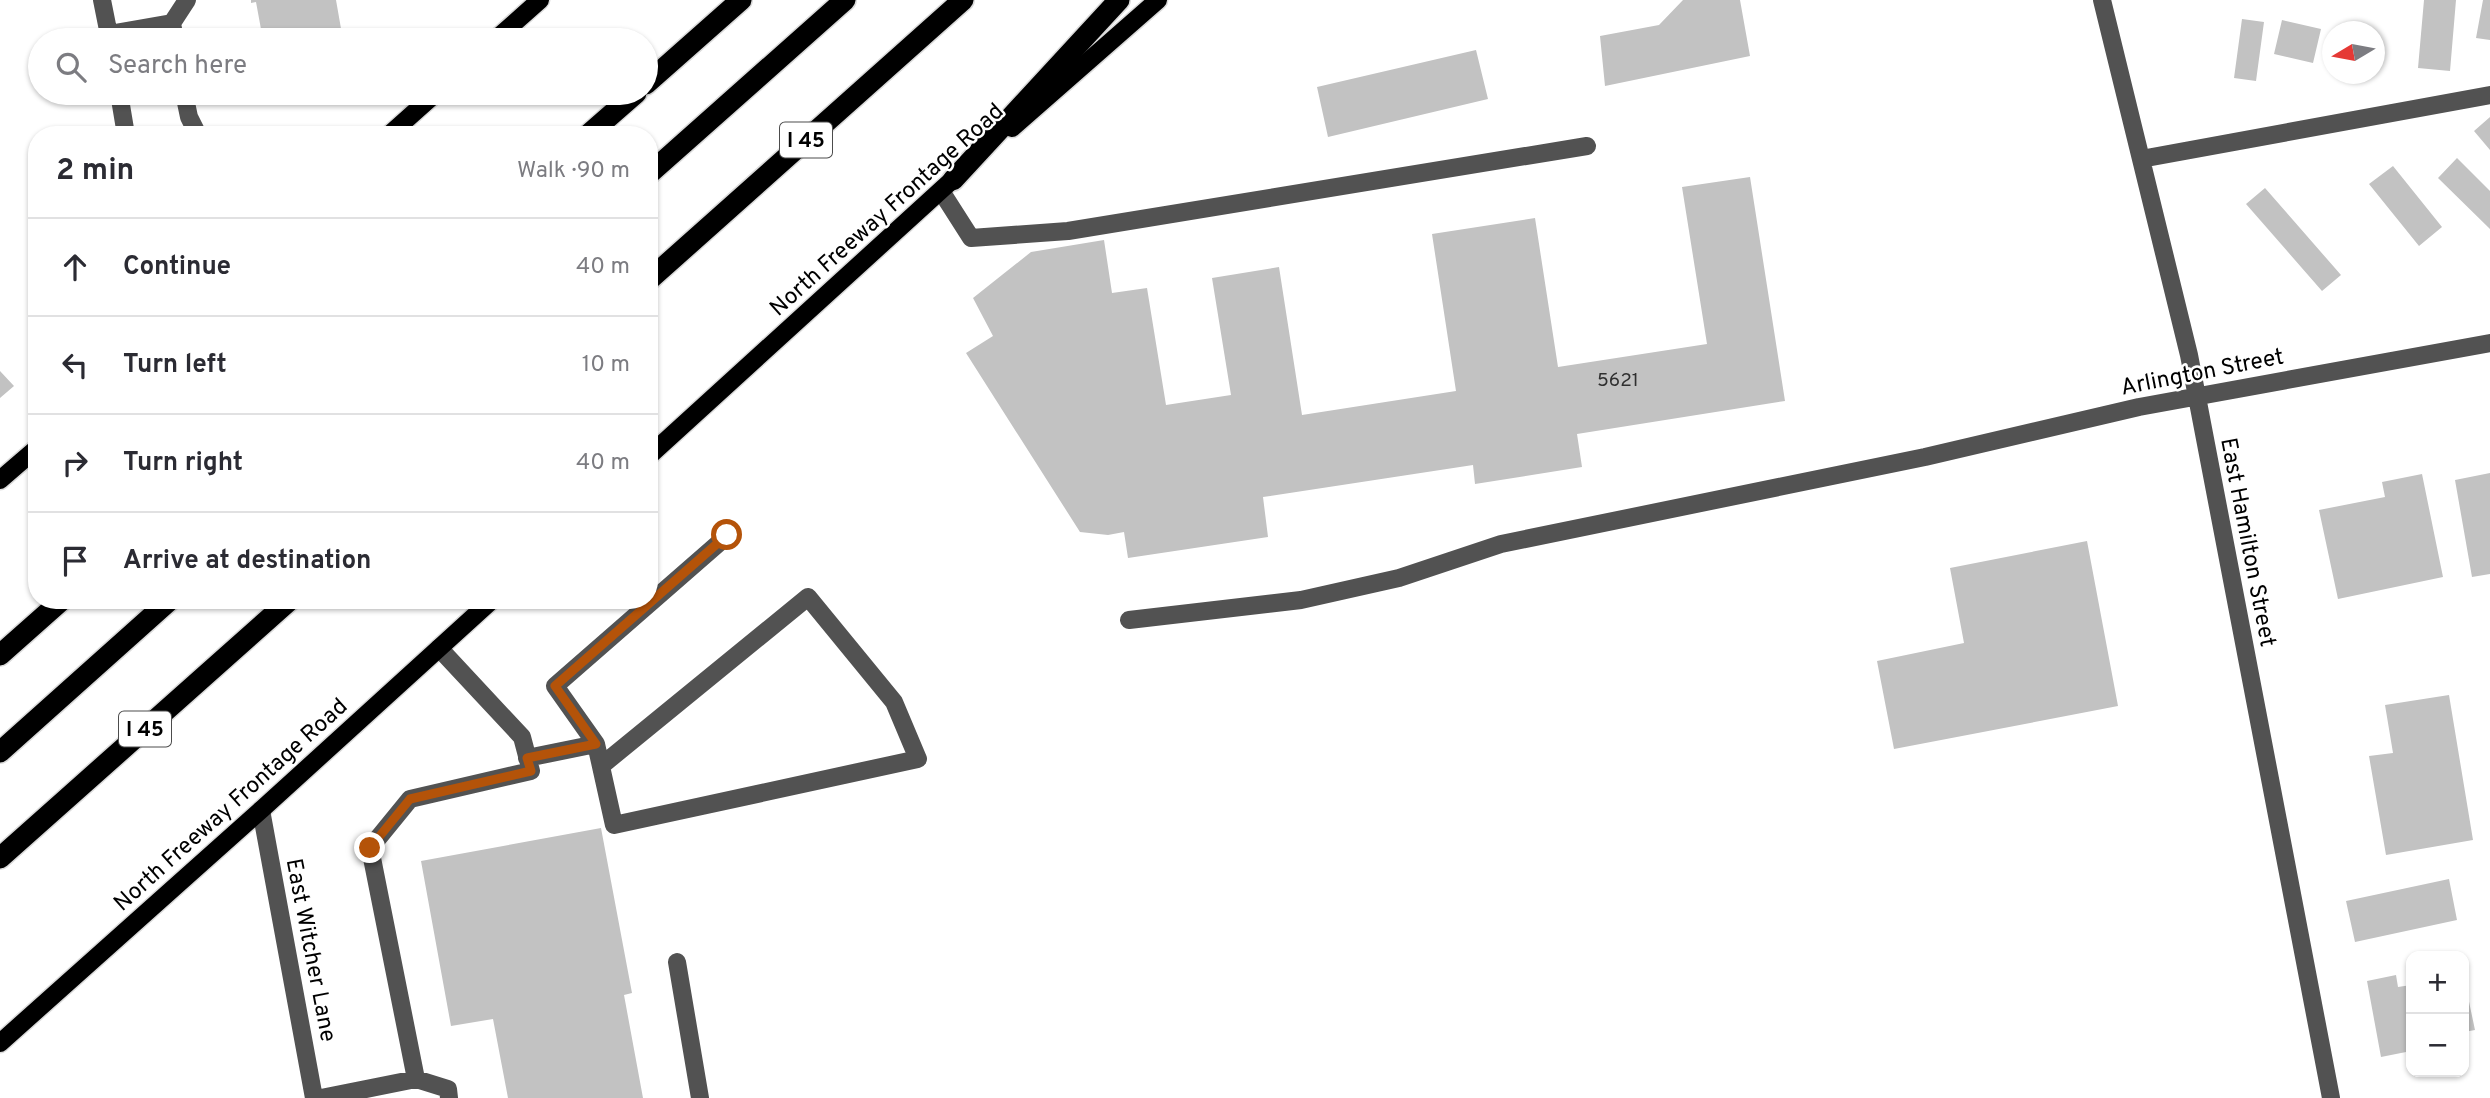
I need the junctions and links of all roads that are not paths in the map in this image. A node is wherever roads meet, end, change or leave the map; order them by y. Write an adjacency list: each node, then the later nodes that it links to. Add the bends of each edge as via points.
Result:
1 (102, 0): 10 (street)
2 (187, 0): 11 (street)
3 (540, 0): 12 (main road)
4 (741, 0): 13 (highway)
5 (845, 0): 25 (highway)
6 (963, 0): 27 (highway, I 45)
7 (1119, 0): 26 (highway)
8 (1158, 0): 26 (main road, North Freeway Frontage Road)
9 (2102, 0): 24 (street, East Hamilton Street)
10 (107, 28)
11 (175, 28)
12 (508, 28)
13 (658, 73)
14 (2490, 94): 24 (street)
15 (121, 105): 19 (street)
16 (186, 105): 20 (street)
17 (423, 105): 21 (main road)
18 (622, 105): 22 (highway)
19 (124, 126)
20 (194, 126)
21 (399, 126)
22 (598, 126)
23 (1587, 146): 26 (street, via 1068,231 971,238)
24 (2141, 159): 29 (street, East Hamilton Street)
25 (658, 166)
26 (947, 185): 30 (main road, North Freeway Frontage Road)
27 (658, 272)
28 (2490, 343): 29 (street, Arlington Street)
29 (2196, 397): 40 (street, Arlington Street, via 1502,544 1399,578 1301,600); 56 (street, East Hamilton Street)
30 (658, 448)
31 (28, 456): 32 (main road)
32 (0, 480)
33 (727, 535): 34 (street)
34 (658, 596)
35 (52, 609): 42 (highway)
36 (160, 609): 44 (highway)
37 (279, 609): 48 (highway, I 45)
38 (482, 609): 41 (main road, North Freeway Frontage Road)
39 (643, 609): 43 (street, via 555,686)
40 (1129, 620)
41 (439, 648): 45 (street, via 522,737); 47 (main road, North Freeway Frontage Road)
42 (0, 656)
43 (596, 744): 45 (street); 46 (street)
44 (0, 752)
45 (527, 758): 51 (street, via 531,771 410,799 370,848)
46 (601, 766): 46 (street, via 614,825 918,758 894,702 808,597)
47 (261, 810): 50 (main road, North Freeway Frontage Road); 52 (street, East Witcher Lane)
48 (0, 858)
49 (677, 962): 55 (street)
50 (0, 1043)
51 (416, 1079): 53 (street); 54 (street, via 448,1089)
52 (314, 1098)
53 (321, 1098)
54 (449, 1098)
55 (700, 1098)
56 (2331, 1098)

